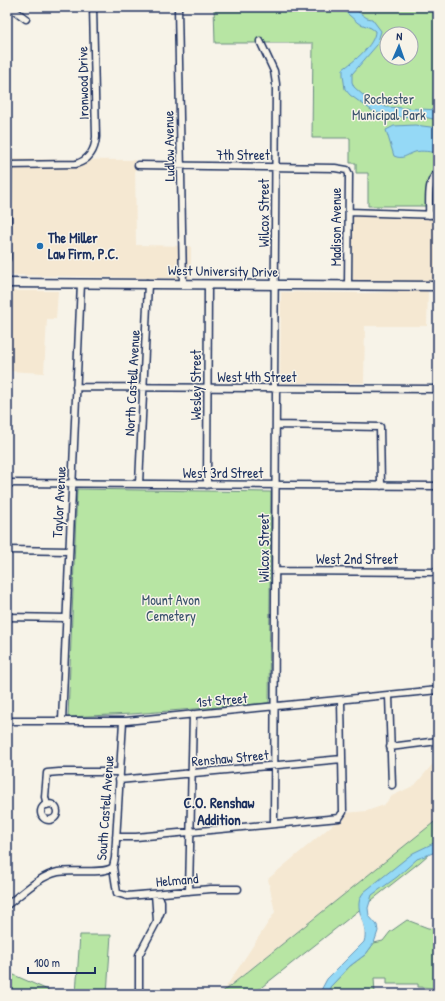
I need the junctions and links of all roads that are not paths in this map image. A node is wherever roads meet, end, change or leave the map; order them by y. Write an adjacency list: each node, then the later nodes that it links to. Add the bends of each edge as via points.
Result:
1 (10, 7): 4 (street)
2 (92, 7): 6 (street, Ironwood Drive, via 96,142 93,152 80,163 73,165)
3 (178, 7): 8 (street, Ludlow Avenue)
4 (26, 19)
5 (260, 41): 9 (street, Wilcox Street, via 276,79)
6 (7, 165): 15 (street)
7 (138, 165): 8 (street, 7th Street)
8 (181, 167): 9 (street, 7th Street); 19 (street, Ludlow Avenue)
9 (276, 167): 10 (street, 7th Street); 21 (street, Wilcox Street)
10 (347, 170): 12 (street, Madison Avenue)
11 (438, 172): 13 (street, via 431,180)
12 (349, 212): 13 (street); 22 (street, Madison Avenue)
13 (430, 214): 14 (street)
14 (438, 215)
15 (7, 259)
16 (7, 282): 17 (main road, West University Drive)
17 (81, 283): 18 (main road, West University Drive); 24 (street, Taylor Avenue)
18 (148, 283): 19 (main road, West University Drive); 25 (street, North Castell Avenue)
19 (183, 284): 20 (main road, West University Drive)
20 (208, 285): 21 (main road, West University Drive); 26 (street, Wesley Street)
21 (275, 286): 22 (main road, West University Drive); 27 (street, Wilcox Street)
22 (348, 286): 23 (main road, West University Drive)
23 (438, 286)
24 (76, 387): 25 (street, West 4th Street); 31 (street, Taylor Avenue)
25 (143, 388): 26 (street, West 4th Street); 32 (street, North Castell Avenue)
26 (208, 388): 27 (street, West 4th Street); 33 (street, Wesley Street)
27 (275, 389): 28 (street, West 4th Street); 29 (street, Wilcox Street)
28 (438, 389)
29 (276, 425): 34 (street, Wilcox Street); 35 (street, via 380,427)
30 (7, 483): 31 (street, West 3rd Street)
31 (72, 484): 32 (street, West 3rd Street); 38 (street, Taylor Avenue)
32 (139, 484): 33 (street, West 3rd Street)
33 (208, 485): 34 (street, West 3rd Street)
34 (276, 485): 35 (street, West 3rd Street); 39 (street, Wilcox Street)
35 (381, 486): 36 (street, West 3rd Street)
36 (438, 486)
37 (7, 550): 38 (street)
38 (69, 551): 42 (street, Taylor Avenue)
39 (276, 571): 40 (street, West 2nd Street); 46 (street, Wilcox Street)
40 (438, 572)
41 (7, 617): 42 (street)
42 (66, 618): 49 (street, Taylor Avenue)
43 (438, 690): 44 (street, 1st Street)
44 (389, 696): 45 (street, 1st Street); 52 (street)
45 (341, 701): 46 (street, 1st Street); 53 (street)
46 (275, 707): 47 (street, 1st Street); 54 (street, Wilcox Street)
47 (193, 714): 50 (street, 1st Street); 56 (street)
48 (7, 721): 49 (street, 1st Street)
49 (62, 721): 50 (street, 1st Street)
50 (123, 721): 55 (street, South Castell Avenue)
51 (438, 741): 52 (street)
52 (390, 747): 58 (street)
53 (342, 759): 54 (street, Renshaw Street); 60 (street, via 342,816)
54 (275, 766): 56 (street, Renshaw Street); 60 (street, Wilcox Street)
55 (120, 772): 57 (street, South Castell Avenue); 59 (street, via 47,774)
56 (192, 774): 57 (street, Renshaw Street); 61 (street)
57 (119, 780): 62 (street, South Castell Avenue)
58 (392, 785)
59 (46, 805)
60 (274, 824): 61 (street)
61 (190, 832): 62 (street); 65 (street)
62 (116, 837): 63 (street, South Castell Avenue)
63 (113, 867): 67 (street, South Castell Avenue); 68 (street, via 105,871 70,871 53,874)
64 (238, 889): 65 (street, Helmand)
65 (189, 891): 66 (street, Helmand)
66 (155, 894): 67 (street, Helmand); 69 (street, via 157,921 139,955)
67 (119, 895)
68 (7, 905)
69 (139, 994)

